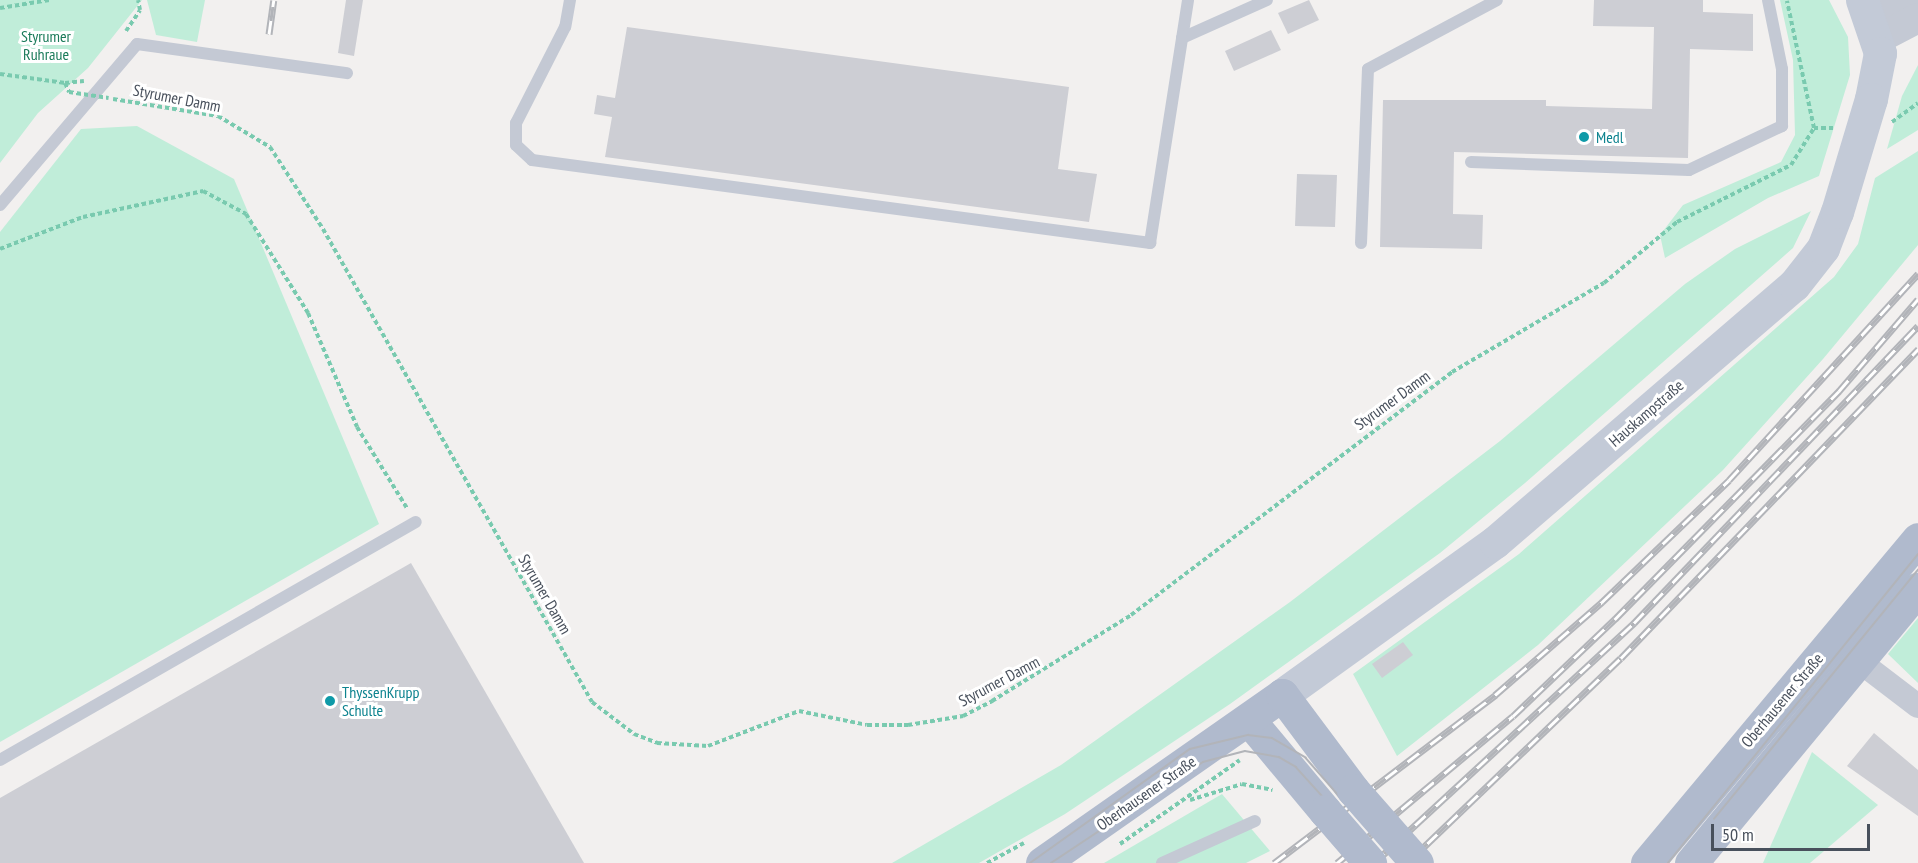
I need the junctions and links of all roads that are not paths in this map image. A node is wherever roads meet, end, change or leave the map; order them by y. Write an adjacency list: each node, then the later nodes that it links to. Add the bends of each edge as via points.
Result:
1 (570, 0): 9 (lane, via 566,27 516,123 516,145 532,160 1150,243)
2 (1188, 0): 9 (lane)
3 (1267, 0): 9 (lane)
4 (1497, 0): 13 (lane, via 1368,69)
5 (1768, 0): 11 (lane, via 1782,69 1782,126 1689,170)
6 (1906, 0): 7 (street)
7 (1870, 17): 8 (street); 19 (main road, Hauskampstraße, bridge, via 1882,110 1823,248 1794,285 1495,542)
8 (1918, 18)
9 (1182, 38)
10 (347, 74): 12 (lane, via 137,44)
11 (1471, 162)
12 (0, 205)
13 (1361, 243)
14 (416, 522): 20 (lane)
15 (1918, 539): 26 (main road, Oberhausener Straße)
16 (1918, 588): 17 (main road, Oberhausener Straße)
17 (1855, 658): 18 (street); 27 (main road, Oberhausener Straße)
18 (1918, 706)
19 (1265, 707): 22 (main road, Oberhausener Straße); 24 (main road, bridge, via 1325,811); 25 (main road, bridge, via 1353,790)
20 (0, 760)
21 (1255, 821): 23 (lane)
22 (1038, 850)
23 (1162, 863)
24 (1370, 863)
25 (1417, 863)
26 (1647, 863)
27 (1691, 863)

